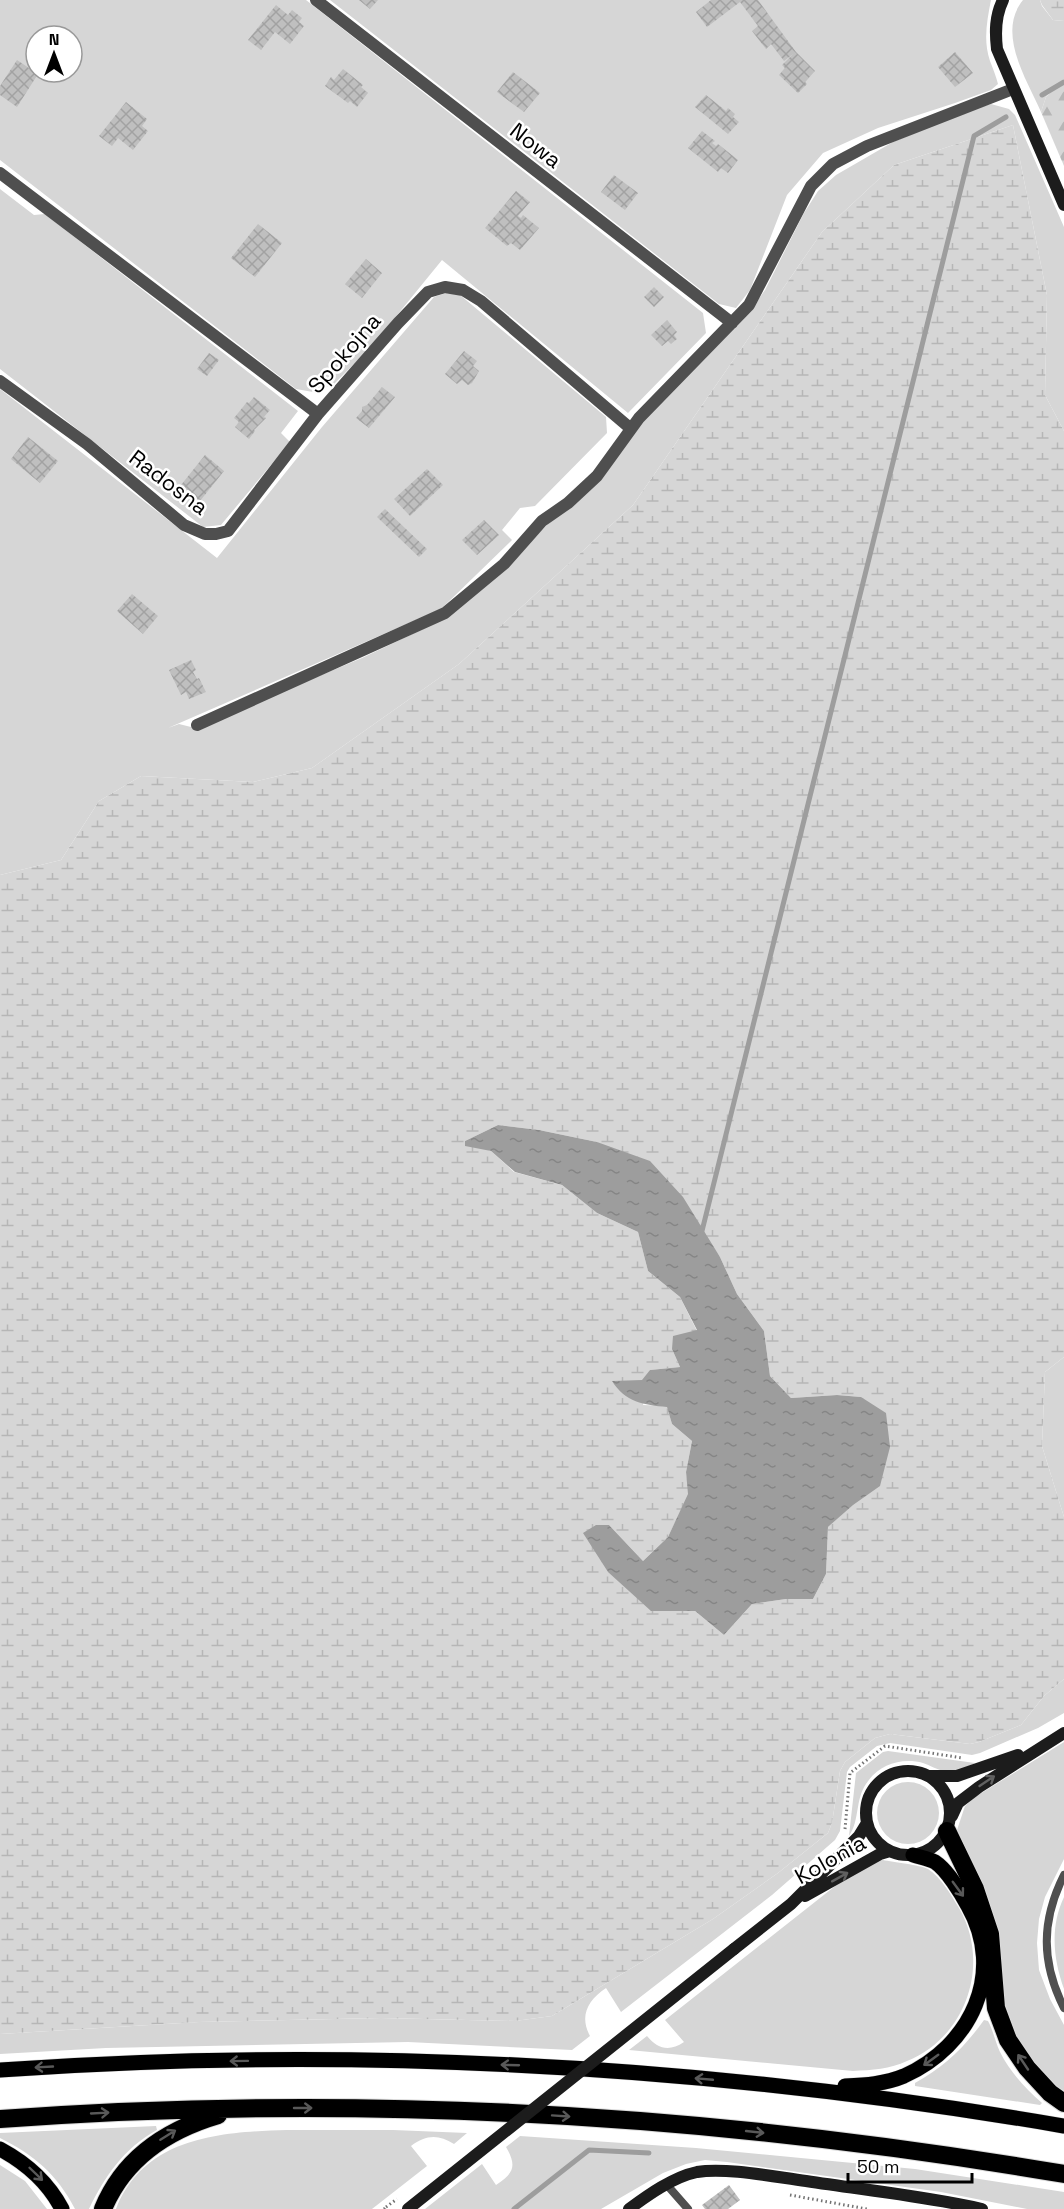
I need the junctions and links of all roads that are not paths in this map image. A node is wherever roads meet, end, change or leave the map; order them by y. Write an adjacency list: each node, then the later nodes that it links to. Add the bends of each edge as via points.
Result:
1 (316, 0): 6 (street, Nowa)
2 (1003, 0): 3 (main road, via 995,39)
3 (1013, 89): 5 (main road); 6 (street, via 867,146 833,164 811,186 749,305)
4 (0, 173): 8 (street, Spokojna)
5 (1064, 205)
6 (732, 323): 9 (street)
7 (0, 381): 8 (street, Radosna, via 87,444 184,525 205,534 228,531)
8 (318, 414): 9 (street, Spokojna, via 428,292 445,287 463,290 481,301)
9 (630, 429): 10 (street, via 597,476 542,521 504,564 445,613)
10 (197, 725)
11 (1064, 1733): 12 (main road)
12 (1034, 1750): 13 (main road, via 957,1776); 15 (main road, one-way to 12, via 958,1803)
13 (930, 1776): 14 (main road, via 902,1771 877,1783 869,1795); 15 (main road, via 949,1800)
14 (867, 1823): 16 (main road, via 880,1845); 19 (main road, Kolonia, via 860,1836)
15 (949, 1825): 17 (main road, via 933,1847); 23 (highway, one-way to 15, via 1027,2068 1008,2040 996,2008 986,1923)
16 (890, 1851): 17 (main road); 19 (main road, Kolonia, one-way to 16)
17 (913, 1855): 22 (main road, one-way to 22, via 935,1862 962,1894 974,1916 984,1963 982,1990 973,2012 944,2051 903,2076 867,2086)
18 (1064, 1875): 20 (lane, via 1047,1921 1046,1946 1050,1972)
19 (791, 1904): 32 (main road, Kolonia, bridge)
20 (1064, 2008)
21 (0, 2070): 22 (main road, one-way to 21, via 548,2067 381,2061 150,2063)
22 (804, 2088): 26 (main road)
23 (1064, 2103)
24 (244, 2109): 25 (highway, one-way to 24); 28 (highway, one-way to 28, via 460,2111 668,2123 919,2151); 31 (highway, one-way to 24, via 108,2195 132,2164 161,2139 194,2122)
25 (0, 2119)
26 (1064, 2126)
27 (0, 2148): 30 (main road, one-way to 30, via 37,2175)
28 (1064, 2174)
29 (668, 2185): 33 (main road); 34 (lane); 35 (main road, via 693,2173 725,2172)
30 (62, 2209)
31 (103, 2209)
32 (408, 2209)
33 (628, 2209)
34 (688, 2209)
35 (982, 2209)

